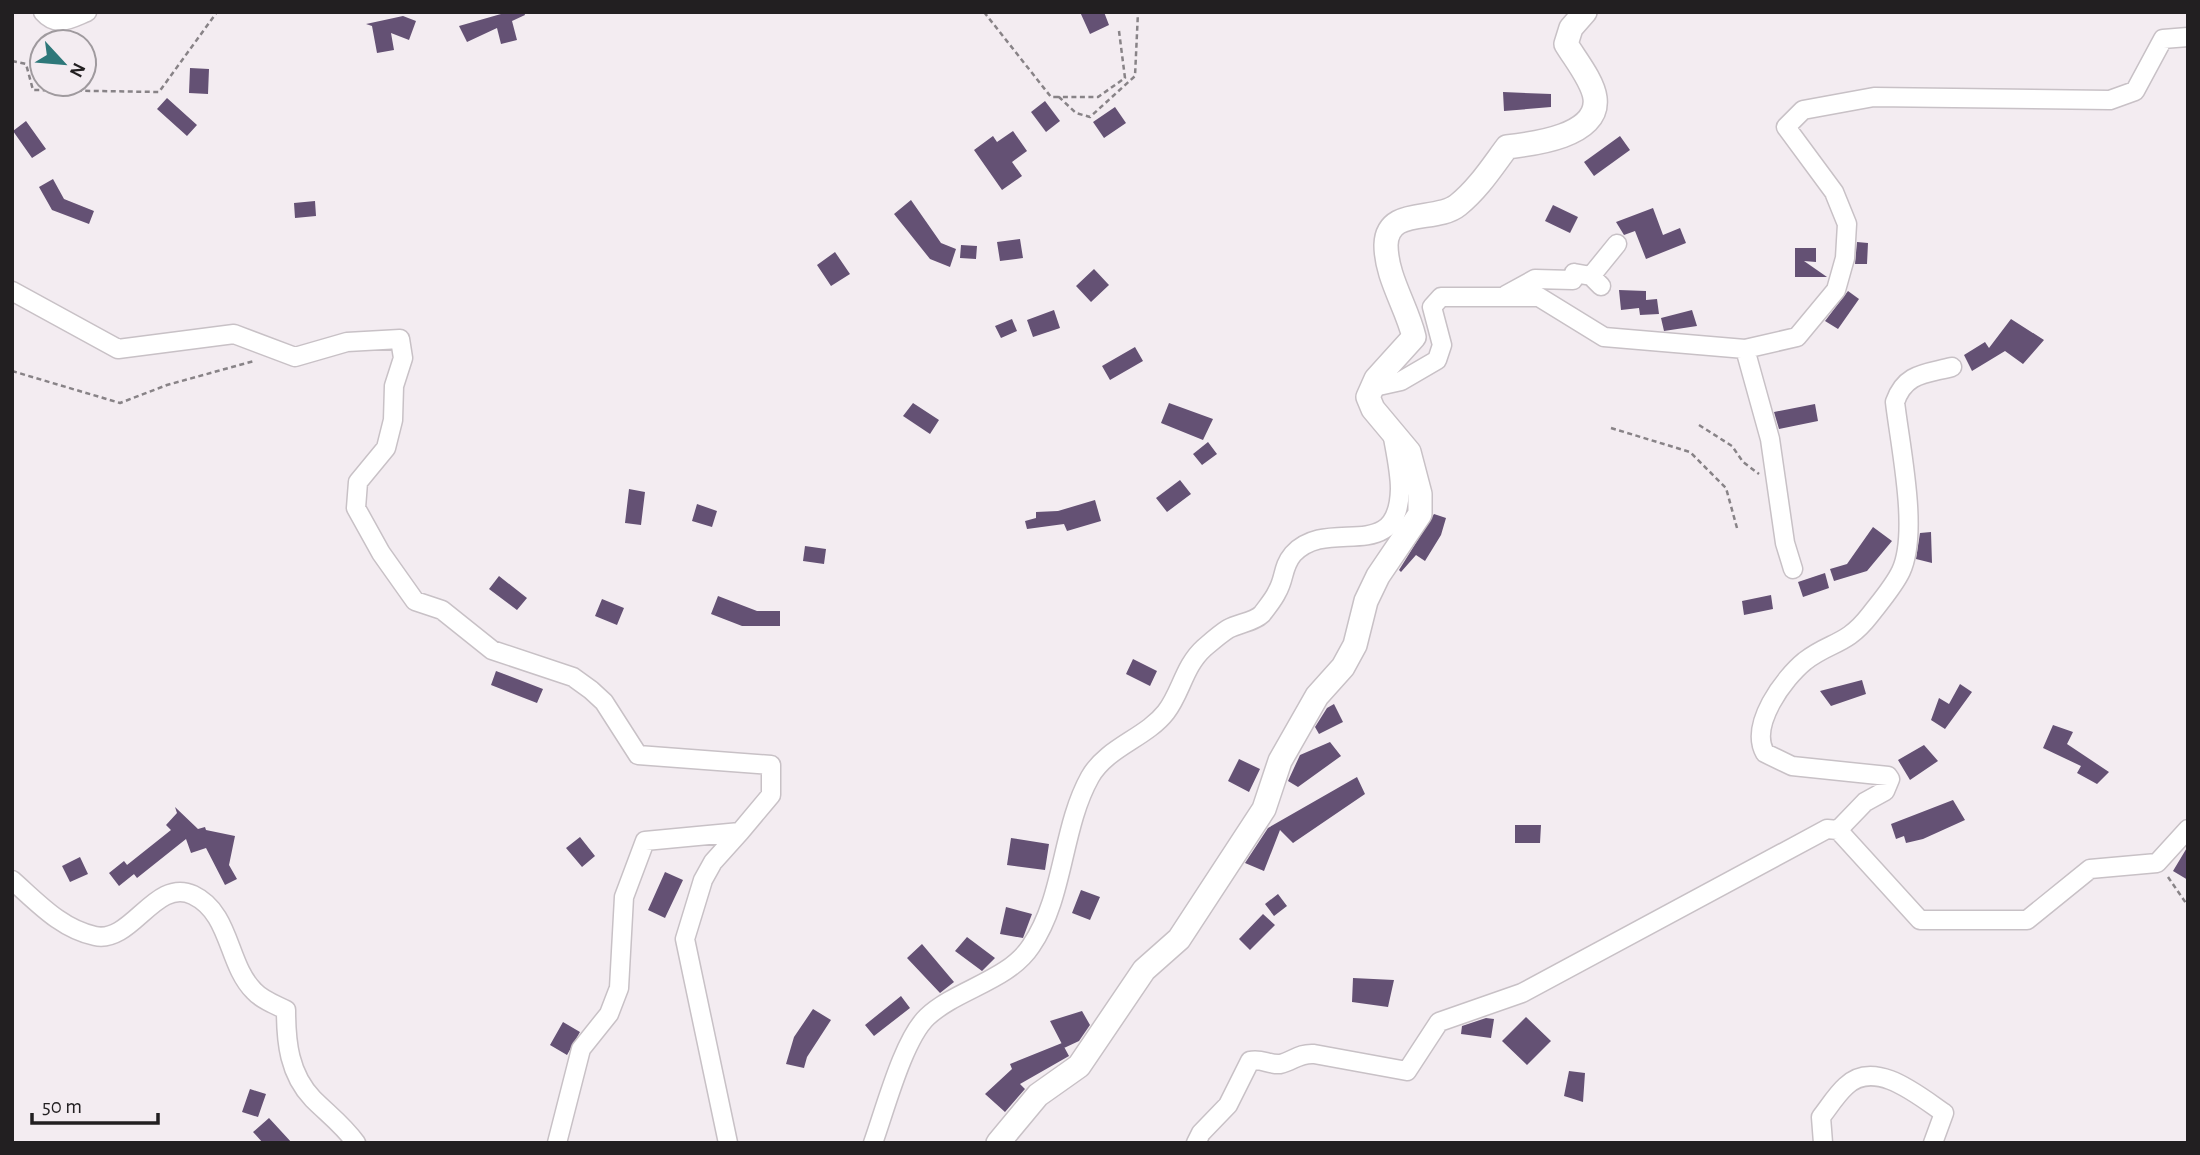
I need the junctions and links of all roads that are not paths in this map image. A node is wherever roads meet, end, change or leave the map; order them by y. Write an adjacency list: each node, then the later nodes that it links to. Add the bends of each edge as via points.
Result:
1 (43, 12): 2 (street, via 61,22)
2 (87, 12)
3 (1585, 12): 10 (main road, via 1571,28 1566,44 1595,97 1593,112 1580,129 1538,144 1507,147 1459,205 1444,215 1404,217 1390,230 1386,243 1389,265 1414,337)
4 (2188, 37): 8 (street, via 2163,39 2135,91 2110,100 1874,97 1803,110 1786,127 1833,192 1847,224 1845,258 1836,290 1797,337)
5 (1617, 244): 7 (street, via 1596,281 1574,273 1573,281 1535,279)
6 (12, 291): 15 (street, via 118,349 234,334 295,357 347,342 400,339 403,358 394,386 386,448 358,482 356,508 381,552 415,601 442,610 492,650 573,677 592,690 638,755 771,765 771,795)
7 (1506, 295): 8 (street, via 1539,297 1604,337); 10 (street, via 1441,297 1432,307 1442,345 1437,360 1401,381)
8 (1745, 349): 12 (street)
9 (1952, 367): 14 (street, via 1912,378 1901,385 1895,402 1910,537 1901,571 1850,639 1808,659 1792,673 1770,708 1761,734 1765,753 1792,766 1891,779 1885,791 1865,802)
10 (1374, 387): 11 (main road, via 1368,397)
11 (1392, 432): 20 (street, via 1400,488 1396,514 1388,528 1371,536 1321,537 1296,551 1284,566 1278,591 1259,617 1228,629 1201,651 1167,712 1092,774 1079,801 1048,914 1031,947 1017,962 928,1016 913,1035); 21 (main road, via 1409,452 1420,514 1378,576 1349,656 1317,696 1280,761 1264,808 1178,939 1144,970 1079,1066 1038,1096)
12 (1793, 569)
13 (2188, 829): 14 (street, via 2157,863 2090,869 2027,920 1920,920)
14 (1838, 830): 22 (street, via 1826,829 1522,993 1439,1022 1407,1071 1314,1054 1300,1054 1276,1065 1250,1061 1228,1105)
15 (740, 832): 18 (street, via 645,841 624,897 619,988 608,1014 582,1049); 19 (street, via 703,880 685,939)
16 (12, 880): 17 (street, via 52,916 97,936 115,935 166,895 184,892 202,900 226,930 238,970 255,993 286,1010 286,1042 296,1074)
17 (356, 1143)
18 (557, 1143)
19 (728, 1143)
20 (873, 1143)
21 (998, 1143)
22 (1196, 1143)
23 (1823, 1143): 24 (street, via 1821,1117 1848,1084 1891,1077 1944,1113)
24 (1933, 1143)

